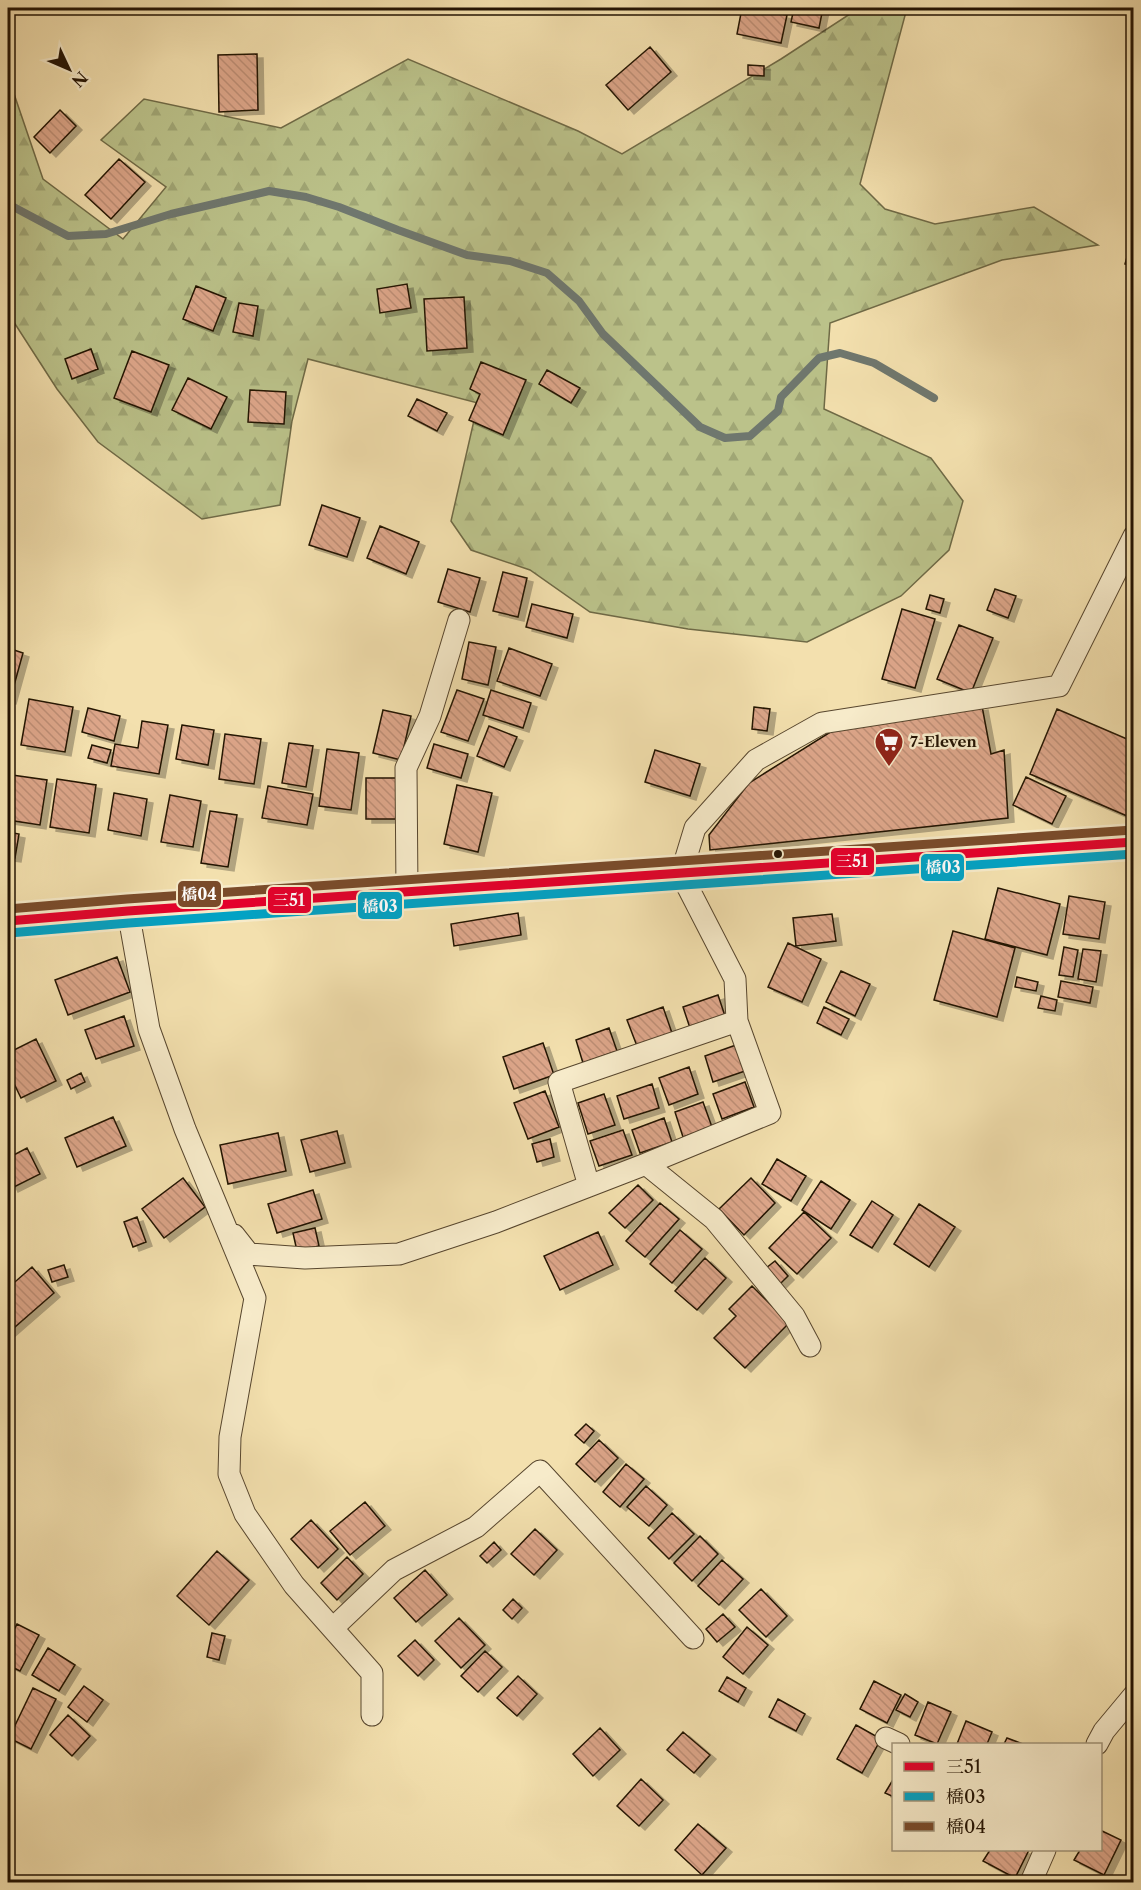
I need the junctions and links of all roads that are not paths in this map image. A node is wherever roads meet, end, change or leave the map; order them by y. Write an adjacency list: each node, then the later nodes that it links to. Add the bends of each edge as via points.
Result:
1 (1134, 536): 4 (street, via 1059,686 822,723 756,760 695,828)
2 (459, 620): 5 (street, via 429,716 406,768)
3 (1134, 842): 4 (highway)
4 (681, 874): 5 (highway); 8 (street, via 735,979)
5 (407, 892): 6 (highway)
6 (128, 911): 7 (highway); 11 (street, via 149,1029 185,1129)
7 (8, 921)
8 (737, 1021): 9 (street, via 770,1113); 10 (street, via 559,1082)
9 (646, 1164): 10 (street); 12 (street, via 714,1219 794,1316)
10 (590, 1186): 11 (street, via 399,1254 304,1258 249,1254)
11 (226, 1225): 13 (street, via 255,1298 230,1437 229,1474 245,1514 294,1585)
12 (810, 1346)
13 (333, 1628): 14 (street, via 394,1570 476,1527 540,1471); 16 (street, via 372,1673)
14 (693, 1638)
15 (1134, 1695): 17 (street)
16 (372, 1714)
17 (1098, 1743)
18 (1045, 1851): 19 (street)
19 (1031, 1882)

